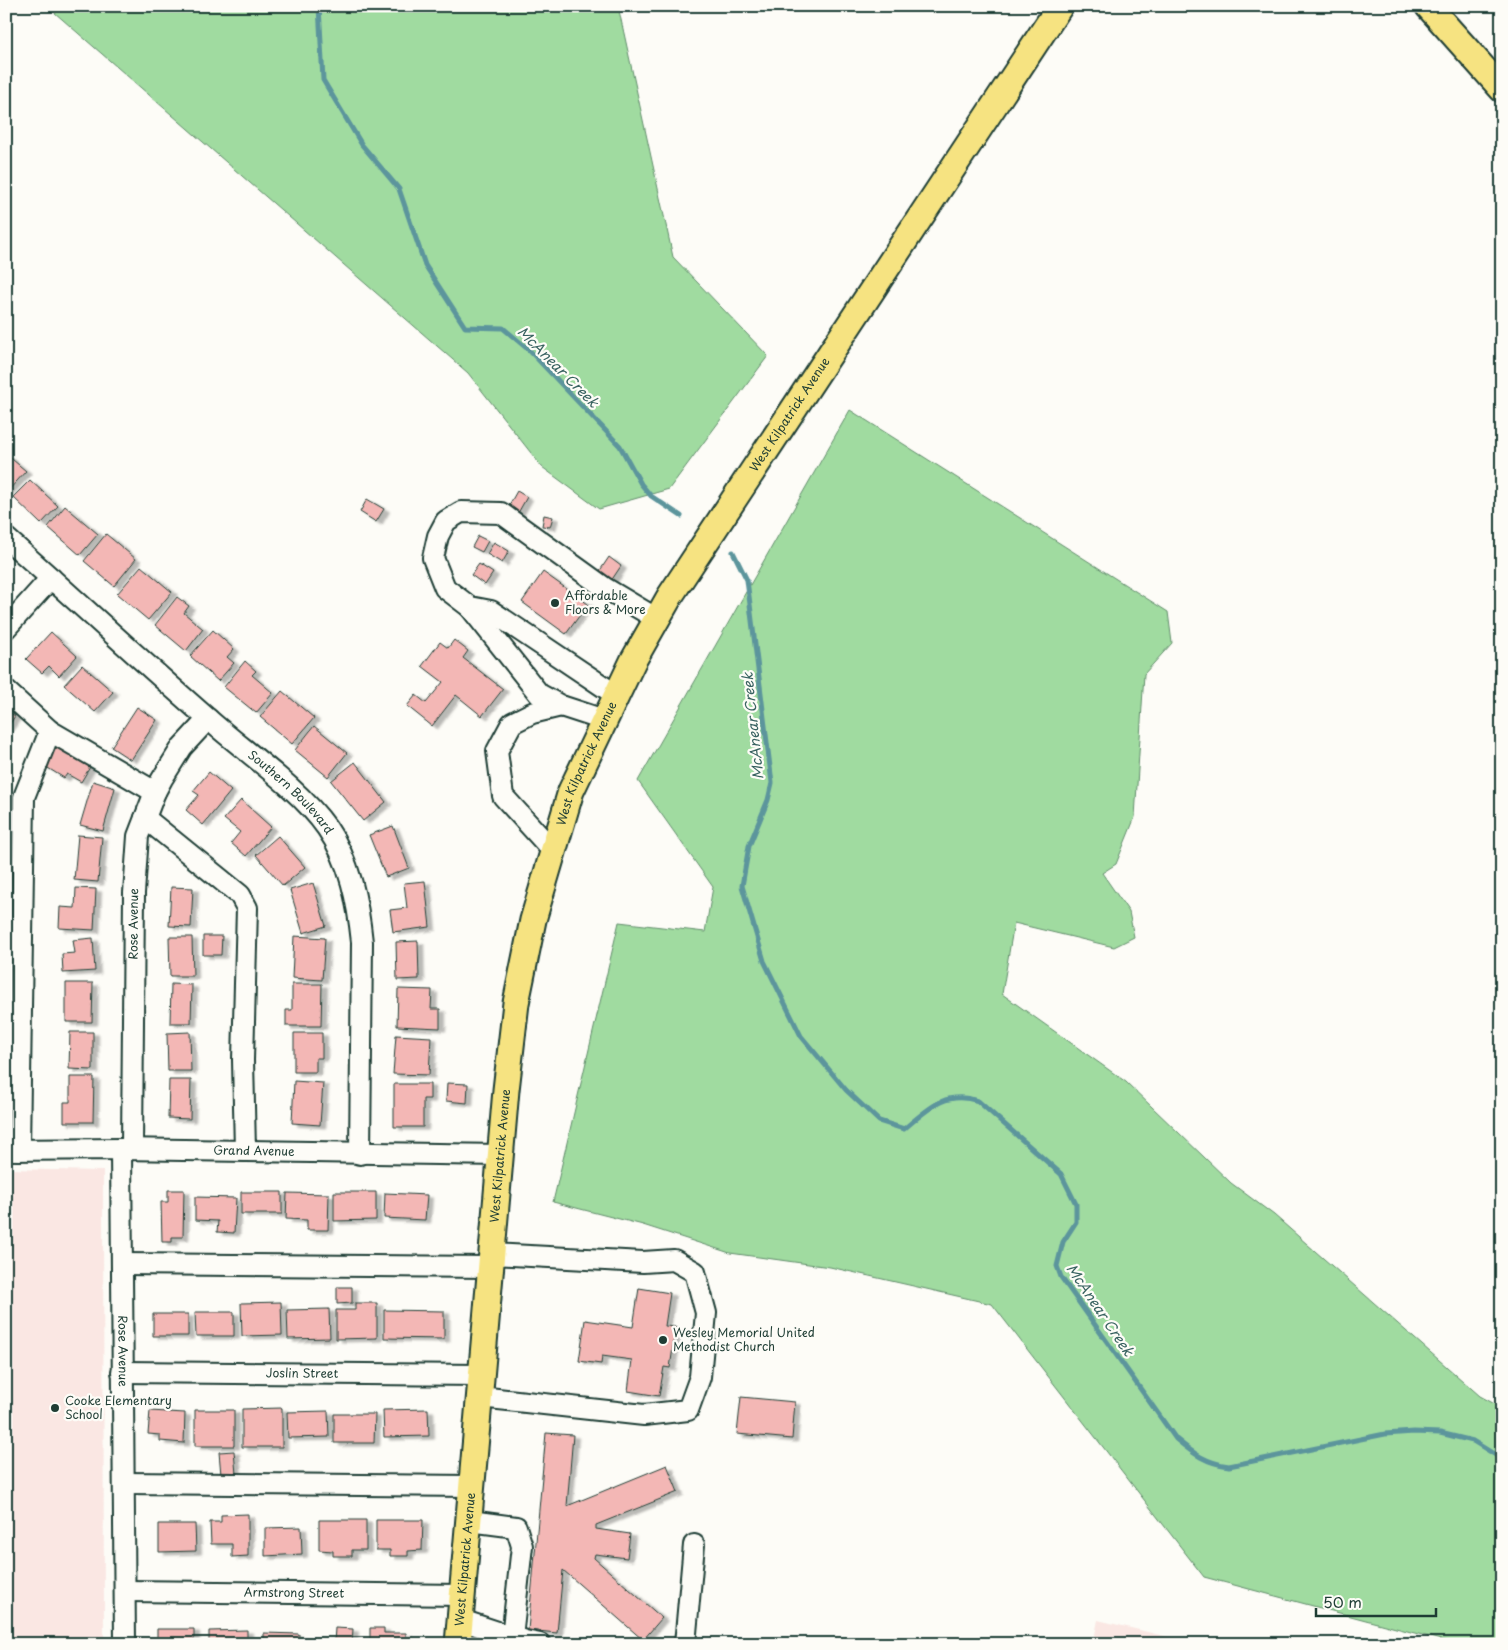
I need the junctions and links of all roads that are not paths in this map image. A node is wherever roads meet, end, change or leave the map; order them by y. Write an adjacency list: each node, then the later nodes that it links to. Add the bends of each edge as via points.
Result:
1 (1060, 6): 7 (main road, West Kilpatrick Avenue)
2 (1428, 6): 3 (main road)
3 (1502, 88)
4 (6, 538): 5 (street, Southern Boulevard)
5 (51, 578): 8 (street); 12 (street, Southern Boulevard)
6 (470, 607): 7 (street, via 445,588 433,558 438,536 446,521 461,512 501,513 605,588); 10 (street, via 491,611); 11 (street, via 539,694)
7 (657, 619): 10 (main road, West Kilpatrick Avenue)
8 (6, 628)
9 (6, 691): 14 (street)
10 (616, 696): 13 (main road, West Kilpatrick Avenue)
11 (561, 706): 13 (street); 17 (street, via 532,713 512,723 497,751 503,796)
12 (208, 719): 15 (street, Rose Avenue, via 174,758); 21 (street, Southern Boulevard, via 310,806 328,829 351,881 362,945)
13 (604, 720): 17 (main road, West Kilpatrick Avenue, via 571,791)
14 (50, 731): 15 (street); 19 (street, via 24,797)
15 (155, 792): 16 (street, Rose Avenue)
16 (145, 818): 18 (street, Rose Avenue, via 138,836 134,893); 20 (street, via 240,895 247,908)
17 (552, 850): 22 (main road, West Kilpatrick Avenue, via 516,1003)
18 (127, 1149): 19 (street, Grand Avenue); 20 (street, Grand Avenue); 24 (street, Rose Avenue)
19 (13, 1150)
20 (245, 1151): 21 (street, Grand Avenue)
21 (360, 1154): 22 (street, Grand Avenue)
22 (501, 1155): 23 (main road, West Kilpatrick Avenue)
23 (492, 1260): 24 (street); 26 (main road, West Kilpatrick Avenue); 26 (street, Joslin Street, via 674,1260 694,1272 706,1313 700,1377 688,1410 644,1415)
24 (122, 1264): 25 (street, Rose Avenue)
25 (122, 1372): 26 (street, Joslin Street); 27 (street, Rose Avenue)
26 (481, 1386): 28 (main road, West Kilpatrick Avenue)
27 (124, 1483): 28 (street); 31 (street, Rose Avenue)
28 (473, 1486): 29 (main road, West Kilpatrick Avenue)
29 (470, 1521): 32 (main road, West Kilpatrick Avenue); 34 (street, via 516,1527 522,1546)
30 (694, 1545): 37 (street)
31 (125, 1591): 32 (street, Armstrong Street); 35 (street, Rose Avenue)
32 (463, 1595): 33 (main road, West Kilpatrick Avenue)
33 (460, 1632): 34 (street)
34 (512, 1637): 36 (street)
35 (125, 1644)
36 (540, 1644)
37 (684, 1644)

